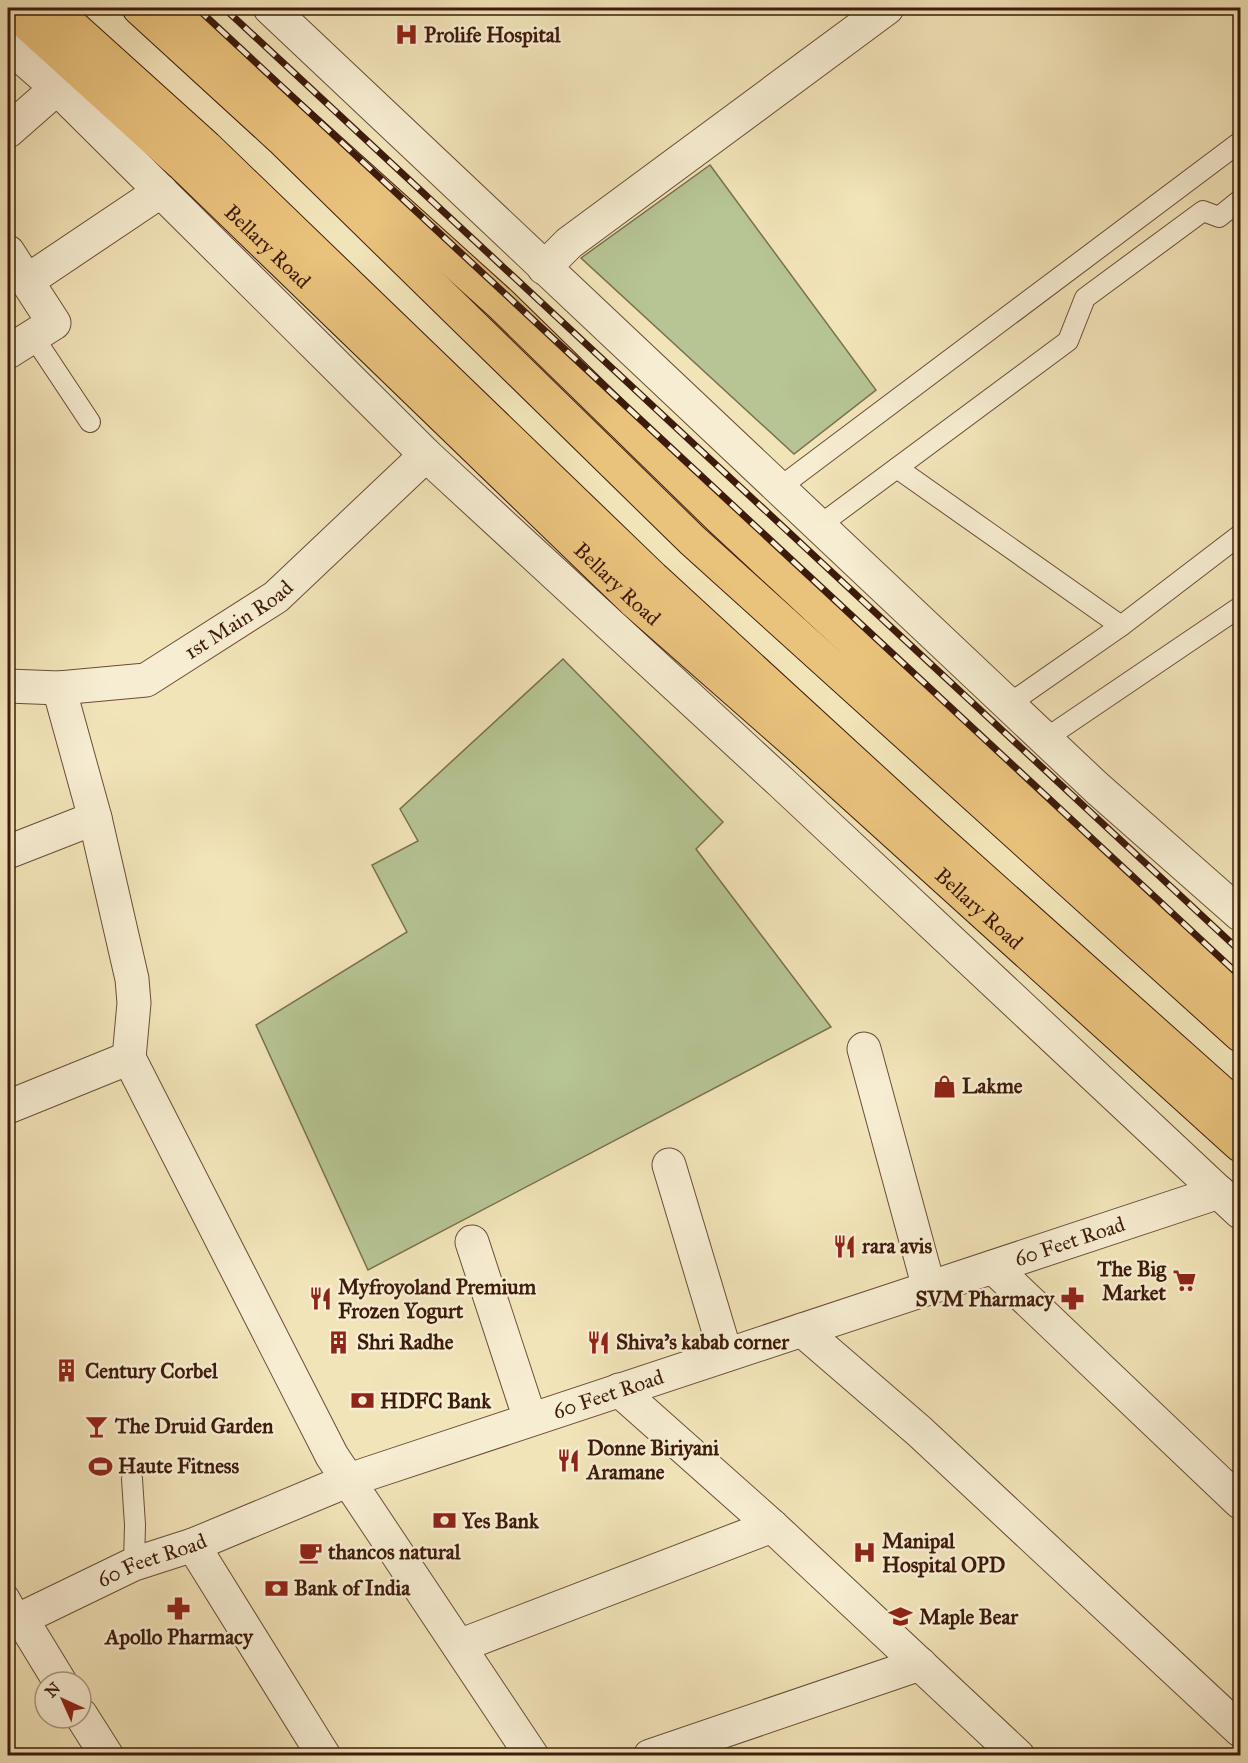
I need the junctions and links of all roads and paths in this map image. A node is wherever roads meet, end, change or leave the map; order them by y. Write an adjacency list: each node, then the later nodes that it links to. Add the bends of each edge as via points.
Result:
1 (10, 8): 38 (highway, Bellary Road, via 182,164 633,600)
2 (52, 8): 37 (highway, Bellary Road, via 206,147 653,578)
3 (139, 8): 33 (highway, via 282,139 692,540)
4 (173, 8): 32 (highway, via 501,304 720,518)
5 (270, 8): 14 (street)
6 (887, 8): 14 (street, via 569,243)
7 (8, 45): 8 (street)
8 (57, 88): 9 (street); 11 (street)
9 (8, 131)
10 (1240, 142): 20 (lane)
11 (161, 191): 15 (street); 18 (street)
12 (1240, 200): 19 (lane, via 1219,217 1203,211 1085,297 1068,341)
13 (8, 252): 15 (street)
14 (544, 268): 20 (street)
15 (27, 281): 16 (street, via 54,322)
16 (20, 344): 17 (lane)
17 (90, 422)
18 (426, 455): 26 (street, 1st Main Road, via 276,597 146,680); 40 (street)
19 (897, 468): 21 (lane); 24 (lane)
20 (779, 488): 21 (street)
21 (820, 525): 27 (street)
22 (1240, 535): 24 (lane)
23 (1240, 607): 28 (lane)
24 (1120, 626): 27 (lane)
25 (8, 686): 26 (street, 1st Main Road)
26 (59, 688): 29 (street)
27 (1009, 704): 28 (street)
28 (1046, 739): 31 (street)
29 (95, 818): 30 (street); 35 (street, via 132,979)
30 (8, 852)
31 (1240, 914)
32 (1240, 1001)
33 (1240, 1035)
34 (864, 1049): 43 (street)
35 (129, 1058): 36 (street); 49 (street, via 332,1456)
36 (8, 1107)
37 (1240, 1108)
38 (1240, 1145)
39 (669, 1165): 45 (street)
40 (1230, 1202): 42 (street, 60 Feet Road)
41 (472, 1242): 47 (street)
42 (993, 1267): 43 (street, 60 Feet Road); 50 (street)
43 (929, 1288): 44 (street, 60 Feet Road)
44 (802, 1330): 45 (street, 60 Feet Road); 59 (street, via 919,1431)
45 (726, 1355): 46 (street, 60 Feet Road)
46 (619, 1390): 47 (street, 60 Feet Road); 51 (street)
47 (530, 1419): 49 (street, 60 Feet Road)
48 (132, 1479): 53 (lane)
49 (349, 1480): 52 (street, 60 Feet Road); 55 (street)
50 (1240, 1502)
51 (772, 1526): 55 (street); 56 (street)
52 (193, 1545): 53 (street, 60 Feet Road); 61 (street)
53 (134, 1564): 54 (street, 60 Feet Road)
54 (12, 1613): 57 (street)
55 (459, 1646): 62 (street)
56 (920, 1664): 63 (street); 64 (street)
57 (52, 1670)
58 (91, 1730): 60 (street)
59 (1240, 1730)
60 (107, 1755)
61 (322, 1755)
62 (532, 1755)
63 (650, 1755)
64 (1018, 1755)

